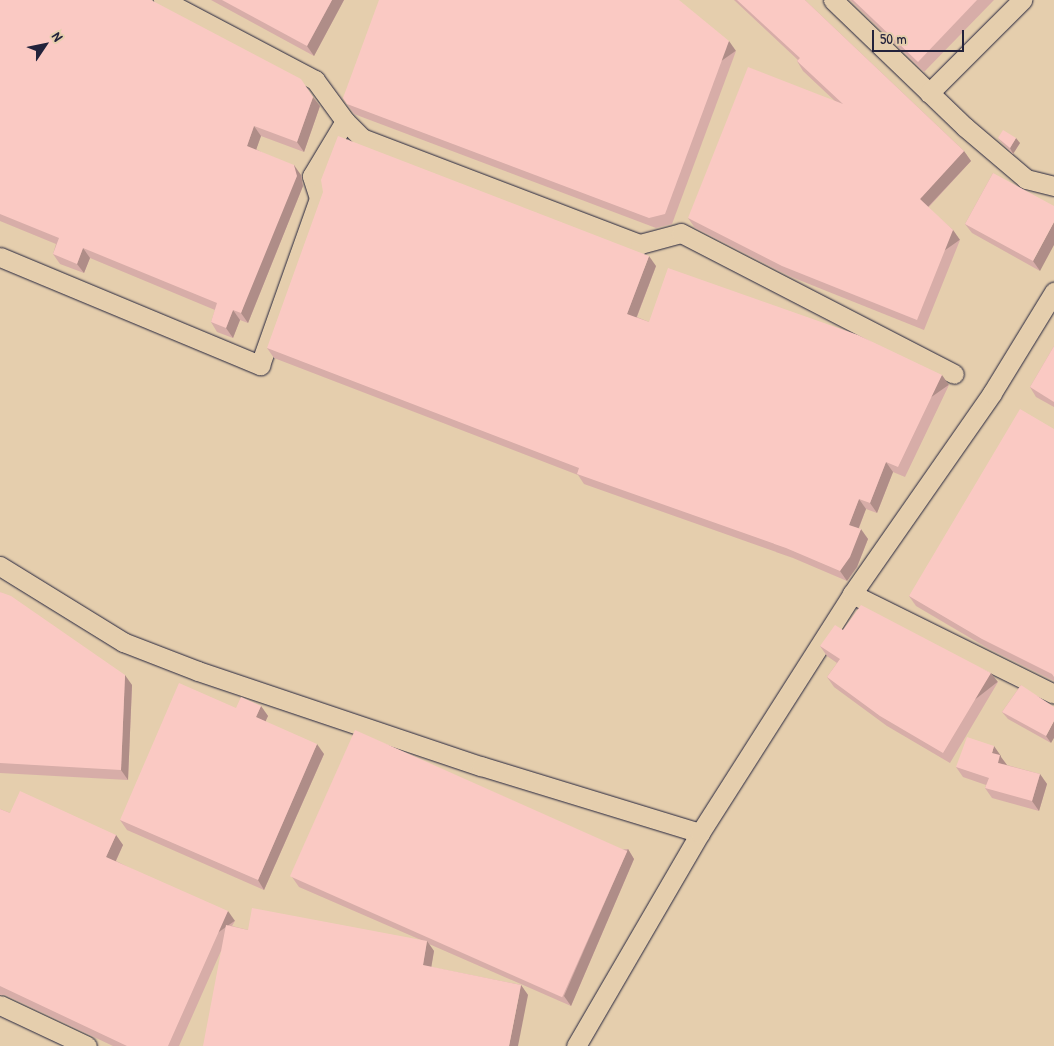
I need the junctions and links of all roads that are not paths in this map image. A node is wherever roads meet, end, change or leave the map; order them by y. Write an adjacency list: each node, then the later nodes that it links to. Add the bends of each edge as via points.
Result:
1 (163, 0): 5 (street, via 315,80)
2 (833, 0): 4 (street)
3 (1022, 0): 4 (street)
4 (929, 92): 6 (street, via 1026,179)
5 (345, 121): 7 (street, via 312,176 319,198 260,365); 9 (street, via 362,138 640,244 681,233)
6 (1054, 186)
7 (0, 257)
8 (1054, 292): 11 (street, via 992,393)
9 (954, 374)
10 (0, 566): 13 (street, via 123,642 198,671 481,766)
11 (852, 594): 12 (street); 13 (street)
12 (1054, 694)
13 (700, 833): 16 (street)
14 (0, 1005): 15 (street)
15 (87, 1046)
16 (576, 1046)

